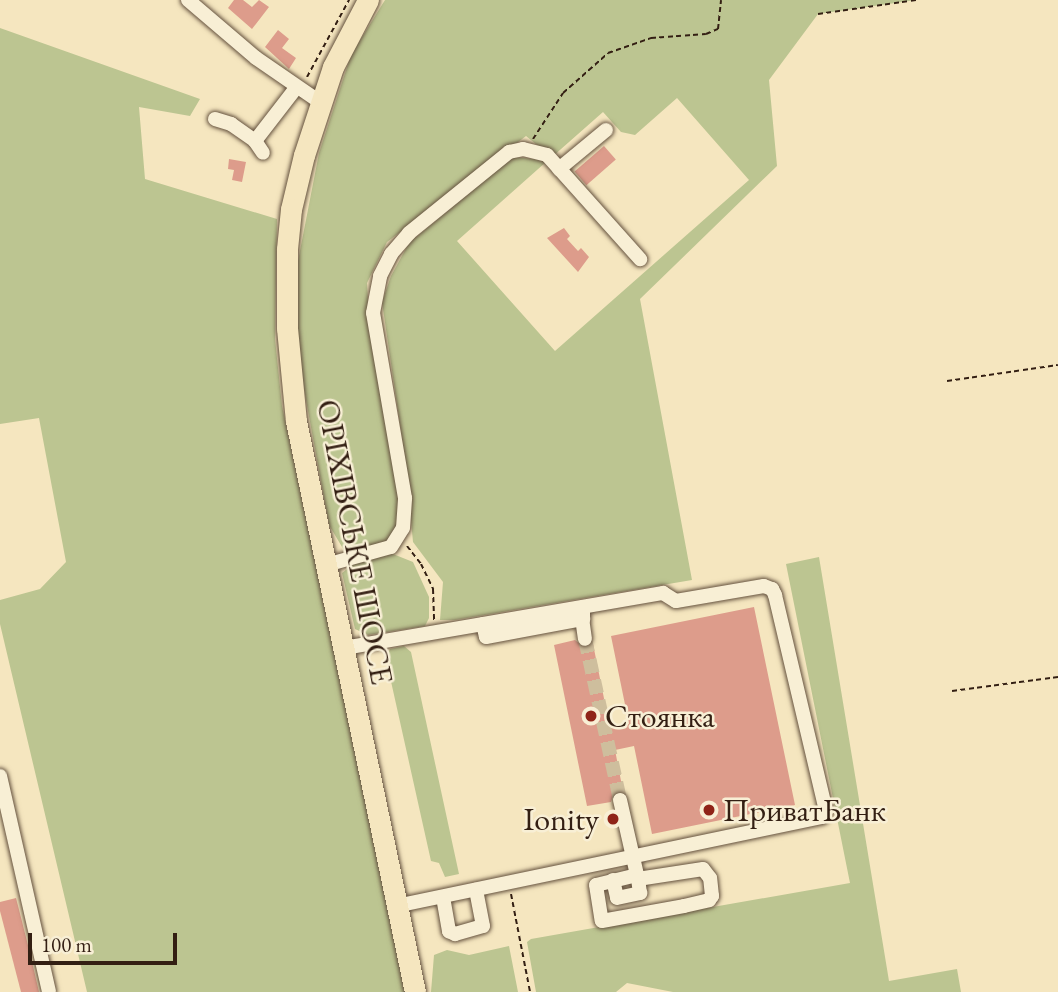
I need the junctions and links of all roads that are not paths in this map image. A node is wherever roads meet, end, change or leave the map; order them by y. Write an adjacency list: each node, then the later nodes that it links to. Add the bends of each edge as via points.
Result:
1 (188, 0): 3 (street)
2 (368, 0): 4 (highway, ОРІХІВСЬКЕ ШОСЕ, via 342,46)
3 (298, 89): 4 (street); 5 (street, via 259,147 231,124)
4 (320, 102): 9 (highway, ОРІХІВСЬКЕ ШОСЕ, via 292,209 286,290 296,421)
5 (215, 119)
6 (607, 130): 7 (street)
7 (559, 169): 8 (street); 9 (street, via 547,155 528,149 509,152 409,233 391,254 380,276 373,313 405,519 391,547)
8 (640, 259)
9 (326, 565): 12 (highway, ОРІХІВСЬКЕ ШОСЕ)
10 (582, 613): 11 (street); 12 (street); 15 (street, via 663,593 676,601 764,586 772,589 826,811 822,817)
11 (585, 639)
12 (344, 648): 22 (highway, ОРІХІВСЬКЕ ШОСЕ)
13 (0, 776): 25 (street)
14 (620, 800): 15 (street)
15 (632, 856): 17 (street); 18 (street)
16 (613, 880): 17 (street); 20 (street); 21 (street, via 596,884)
17 (638, 880): 20 (street); 23 (street); 23 (street, via 696,868 707,873 712,892 709,901)
18 (476, 890): 19 (street); 19 (street, via 483,926 455,934 449,931)
19 (443, 897): 22 (street)
20 (617, 898): 21 (street); 24 (street)
21 (597, 902): 24 (street, via 602,921)
22 (397, 906): 26 (highway, ОРІХІВСЬКЕ ШОСЕ)
23 (644, 914): 24 (street)
24 (621, 919)
25 (49, 992)
26 (415, 992)

